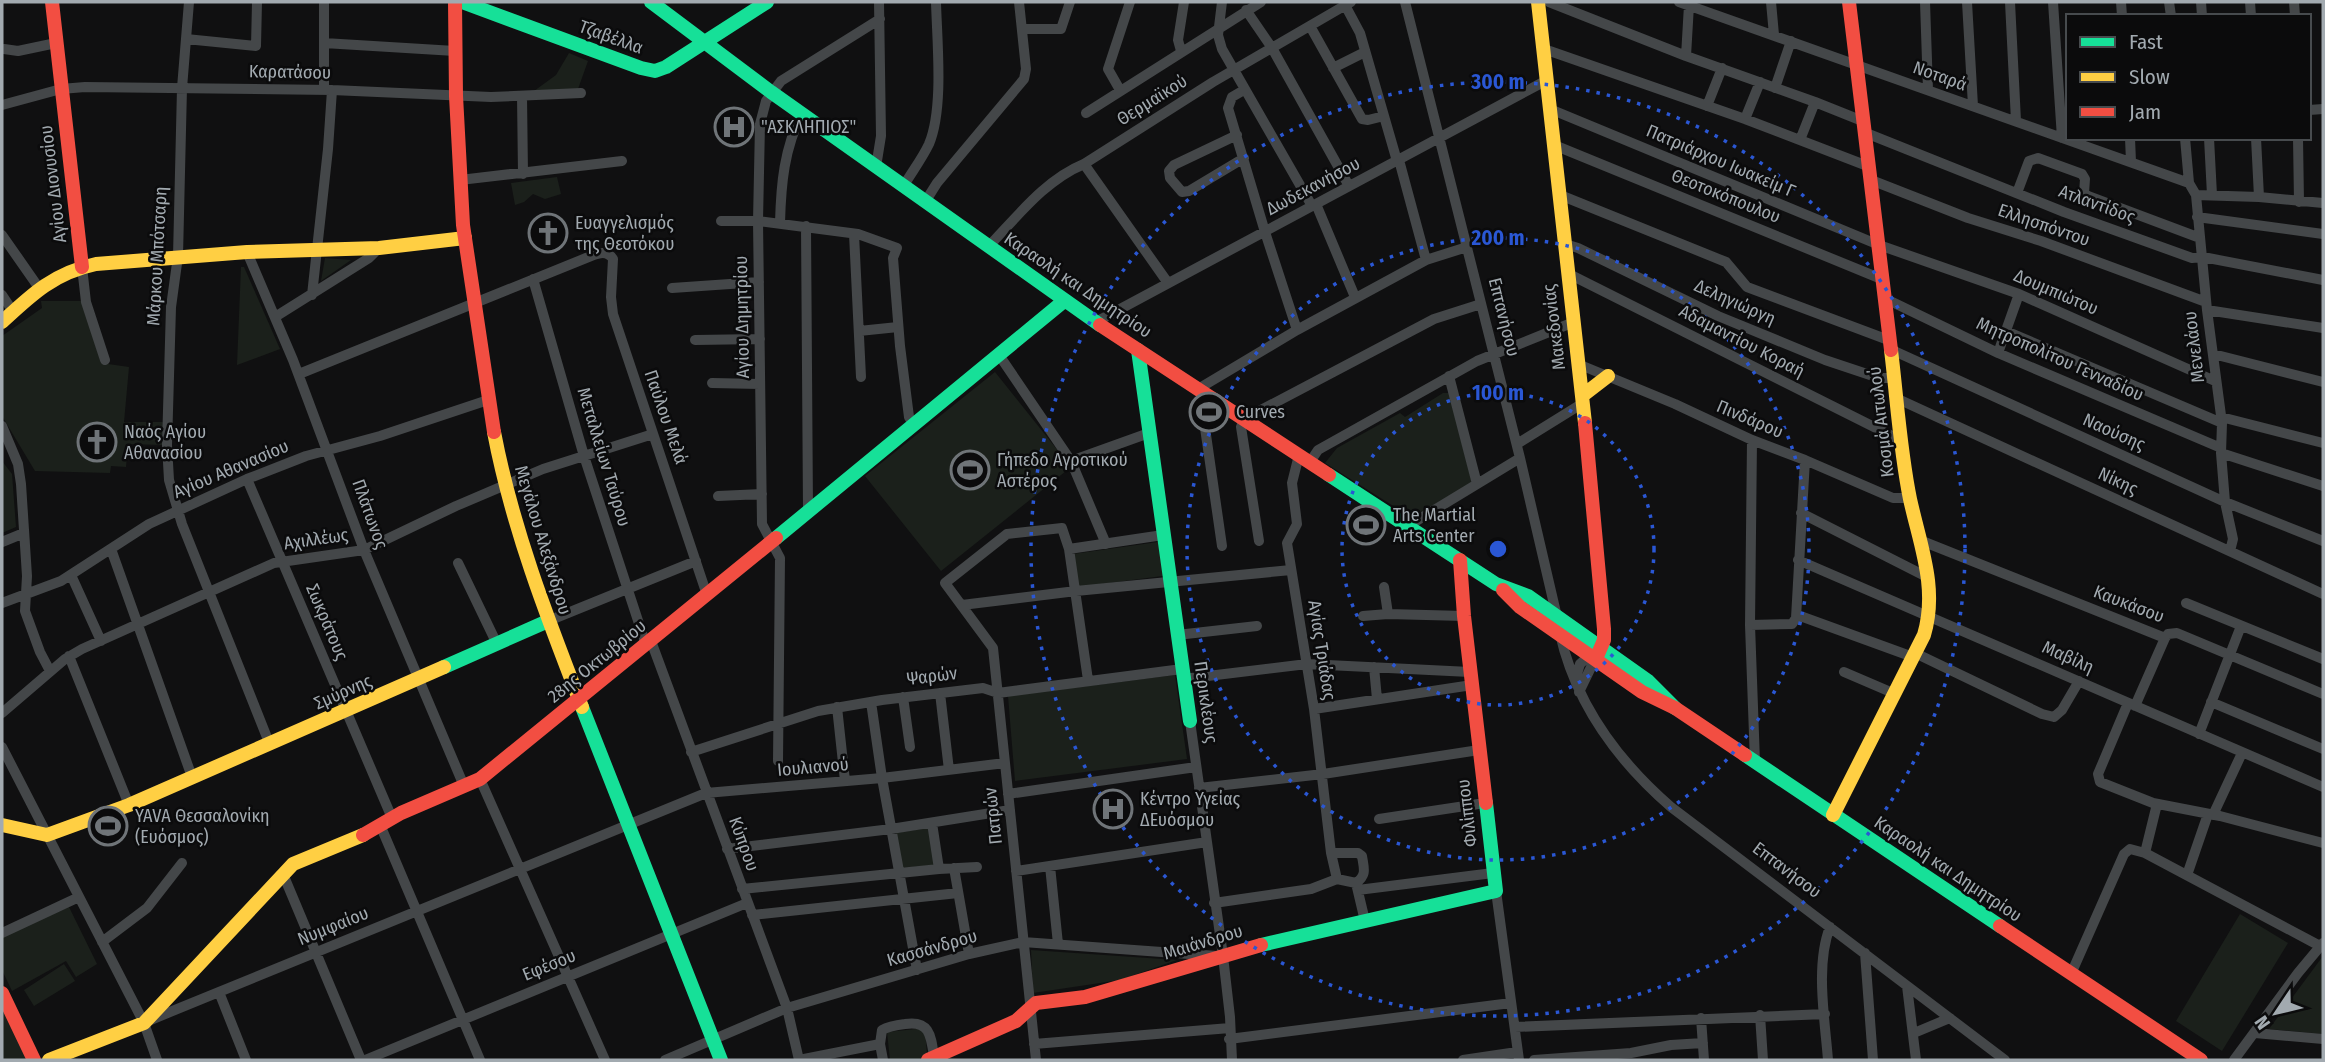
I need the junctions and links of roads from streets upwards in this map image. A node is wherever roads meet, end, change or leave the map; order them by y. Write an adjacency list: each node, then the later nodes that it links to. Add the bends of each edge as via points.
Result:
1 (52, 2): 39 (street, Αγίου Διονυσίου)
2 (188, 2): 36 (street, Μάρκου Μπότσαρη)
3 (257, 2): 36 (street, via 256,46)
4 (324, 2): 40 (street)
5 (455, 2): 44 (street, Μεγάλου Αλεξάνδρου)
6 (462, 2): 38 (street, Τζαβέλλα, via 650,71 663,69)
7 (651, 2): 38 (street, Καραολή και Δημητρίου)
8 (766, 2): 38 (street, Τζαβέλλα)
9 (879, 2): 31 (street)
10 (936, 2): 99 (street, via 934,126)
11 (1019, 2): 34 (street)
12 (1070, 2): 34 (street, via 1062,29)
13 (1130, 2): 58 (street, via 1108,69)
14 (1184, 2): 45 (street, via 1178,40)
15 (1222, 2): 33 (street)
16 (1261, 2): 29 (street)
17 (1405, 2): 77 (street, Επτανήσου)
18 (1538, 2): 43 (street, Μακεδονίας)
19 (1549, 2): 47 (street, Ατλαντίδος)
20 (1714, 2): 30 (street)
21 (1771, 2): 35 (street)
22 (1849, 2): 48 (street, Κοσμά Αιτωλού)
23 (1925, 2): 60 (street)
24 (1967, 2): 68 (street)
25 (2010, 2): 74 (street)
26 (2053, 2): 78 (street)
27 (1348, 4): 32 (street, Θερμαϊκού); 46 (street)
28 (1684, 4): 30 (street, Νοταρά); 47 (street)
29 (1246, 10): 33 (street); 42 (street)
30 (1715, 14): 35 (street, Νοταρά)
31 (880, 19): 61 (street, via 785,78); 93 (street, via 881,136)
32 (1310, 26): 42 (street, Θερμαϊκού); 49 (street)
33 (1219, 27): 45 (street); 51 (street, via 1220,44)
34 (1022, 29): 105 (street, via 1024,79)
35 (1774, 36): 37 (street, Νοταρά)
36 (186, 39): 54 (street, Μάρκου Μπότσαρη)
37 (1791, 41): 48 (street, Νοταρά); 55 (street)
38 (704, 42): 61 (street, Καραολή και Δημητρίου)
39 (55, 43): 41 (street, via 18,51); 56 (street, Αγίου Διονυσίου)
40 (324, 43): 44 (street); 57 (street)
41 (2, 48)
42 (1272, 48): 51 (street, Θερμαϊκού); 98 (street)
43 (1544, 49): 52 (street, Μακεδονίας); 67 (street, Ελλησπόντου)
44 (455, 51): 63 (street, Μεγάλου Αλεξάνδρου)
45 (1181, 51): 58 (street)
46 (1365, 52): 49 (street); 72 (street)
47 (1686, 57): 50 (street, Ατλαντίδος)
48 (1858, 65): 60 (street, Νοταρά); 75 (street, Κοσμά Αιτωλού)
49 (1333, 68): 72 (street, via 1362,119)
50 (1722, 68): 53 (street, Ατλαντίδος); 67 (street)
51 (1233, 70): 59 (street); 92 (street, Θερμαϊκού)
52 (1547, 80): 69 (street, Μακεδονίας); 77 (street, Δωδεκανήσου)
53 (1760, 82): 55 (street, Ατλαντίδος); 73 (street)
54 (182, 88): 56 (street, Καρατάσου); 57 (street, Καρατάσου); 127 (street, Μάρκου Μπότσαρη)
55 (1775, 88): 65 (street, Ατλαντίδος)
56 (61, 89): 66 (street, Καρατάσου); 130 (street, Αγίου Διονυσίου)
57 (328, 90): 63 (street, Καρατάσου); 125 (street, via 328,149)
58 (1120, 90): 71 (street)
59 (1244, 90): 76 (street, via 1228,102); 108 (street)
60 (1928, 90): 68 (street, Νοταρά)
61 (771, 92): 70 (street, Καραολή και Δημητρίου); 111 (street, Αγίου Δημητρίου, via 761,118)
62 (580, 93): 64 (street, Καρατάσου)
63 (456, 96): 64 (street, Καρατάσου); 96 (street, Μεγάλου Αλεξάνδρου)
64 (522, 96): 95 (street)
65 (1815, 102): 75 (street, Ατλαντίδος); 80 (street)
66 (2, 105)
67 (1707, 106): 73 (street, Ελλησπόντου)
68 (1973, 106): 74 (street, Νοταρά)
69 (1550, 109): 87 (street, Μακεδονίας); 121 (street, Πατριάρχου Ιωακείμ Γ)
70 (802, 113): 93 (street, Καραολή και Δημητρίου); 112 (street, via 782,174)
71 (1086, 113)
72 (1384, 116): 89 (street)
73 (1745, 119): 80 (street, Ελλησπόντου)
74 (2016, 121): 78 (street, Νοταρά)
75 (1865, 128): 94 (street, Κοσμά Αιτωλού); 100 (street, Ατλαντίδος)
76 (1237, 135): 88 (street); 88 (street, via 1174,164 1170,178 1182,192 1189,191)
77 (1440, 138): 89 (street, Δωδεκανήσου); 123 (street, Επτανήσου)
78 (2062, 138): 79 (street, Νοταρά)
79 (2066, 139)
80 (1800, 140): 94 (street, Ελλησπόντου)
81 (2068, 140): 91 (street, Νοταρά)
82 (2130, 140): 91 (street)
83 (2185, 140): 97 (street, Μενελάου)
84 (2209, 140): 103 (street)
85 (2256, 140): 104 (street)
86 (2298, 140): 106 (street)
87 (1554, 145): 101 (street, Μακεδονίας); 133 (street, Θεοτοκόπουλου)
88 (1244, 158): 114 (street)
89 (1398, 160): 98 (street, Δωδεκανήσου); 129 (street)
90 (622, 161): 95 (street)
91 (2131, 162): 97 (street, Νοταρά)
92 (1084, 164): 122 (street, Θερμαϊκού, via 1049,184); 136 (street)
93 (876, 167): 99 (street, Καραολή και Δημητρίου)
94 (1871, 173): 121 (street, Κοσμά Αιτωλού); 147 (street, Ελλησπόντου, via 1968,218 2041,241)
95 (523, 174): 96 (street)
96 (460, 180): 118 (street, Μεγάλου Αλεξάνδρου)
97 (2189, 183): 102 (street, Μενελάου)
98 (1349, 186): 108 (street, Δωδεκανήσου)
99 (903, 187): 105 (street, Καραολή και Δημητρίου)
100 (2017, 193): 119 (street, via 2029,161 2038,158 2082,174 2088,196); 128 (street, Ατλαντίδος, via 2192,258)
101 (1560, 195): 120 (street, Μακεδονίας); 160 (street, Ναούσης, via 1726,262 1747,287)
102 (2196, 195): 103 (street); 109 (street, Μενελάου)
103 (2212, 195): 104 (street)
104 (2259, 197): 106 (street)
105 (925, 202): 122 (street, Καραολή και Δημητρίου)
106 (2299, 202): 107 (street)
107 (2323, 203)
108 (1314, 205): 114 (street, Δωδεκανήσου); 142 (street)
109 (2197, 217): 116 (street); 119 (street, Μενελάου)
110 (721, 221): 111 (street)
111 (758, 221): 112 (street); 135 (street, Αγίου Δημητρίου)
112 (780, 223): 113 (street)
113 (806, 226): 115 (street); 207 (street)
114 (1265, 232): 136 (street, Δωδεκανήσου); 155 (street)
115 (854, 234): 153 (street, via 897,248 893,258); 156 (street)
116 (2323, 234)
117 (2, 235): 137 (street)
118 (465, 238): 124 (street); 144 (street, Μεγάλου Αλεξάνδρου)
119 (2200, 238): 128 (street, Μενελάου)
120 (1565, 244): 131 (street, Μακεδονίας); 172 (street, Δεληγιώργη, via 1825,360)
121 (1879, 245): 133 (street, Κοσμά Αιτωλού); 139 (street, Δουμπιώτου)
122 (988, 247): 145 (street, Καραολή και Δημητρίου)
123 (1467, 247): 129 (street); 146 (street, Επτανήσου)
124 (379, 248): 125 (street); 141 (street)
125 (317, 250): 126 (street); 141 (street)
126 (247, 252): 127 (street); 149 (street, Πλάτωνος)
127 (178, 256): 130 (street); 206 (street, Μάρκου Μπότσαρη, via 171,307 167,445)
128 (2203, 257): 134 (street, Ατλαντίδος); 147 (street, Μενελάου)
129 (1426, 260): 142 (street)
130 (82, 267): 137 (street); 166 (street, Αγίου Διονυσίου, via 86,302)
131 (1567, 273): 152 (street, Μακεδονίας); 188 (street, Αδαμαντίου Κοραή)
132 (534, 279): 144 (street); 186 (street, Παύλου Μελά, via 603,253 613,259 613,314); 193 (street, Μεταλλείων Ταύρου)
133 (1884, 280): 143 (street, Κοσμά Αιτωλού)
134 (2323, 280)
135 (759, 282): 138 (street); 158 (street, Αγίου Δημητρίου)
136 (1168, 283): 151 (street, Δωδεκανήσου)
137 (39, 288): 148 (street)
138 (672, 288)
139 (2019, 294): 157 (street); 173 (street, Δουμπιώτου)
140 (2, 295): 148 (street)
141 (312, 295): 149 (street)
142 (1355, 297): 155 (street)
143 (1886, 299): 160 (street, Κοσμά Αιτωλού); 162 (street, Μητροπολίτου Γενναδίου)
144 (474, 302): 168 (street); 179 (street, Μεγάλου Αλεξάνδρου)
145 (1064, 302): 151 (street, Καραολή και Δημητρίου); 165 (street, 28ης Οκτωβρίου)
146 (1481, 304): 163 (street, Επτανήσου); 181 (street, via 1434,319)
147 (2207, 306): 154 (street, Ελλησπόντου); 164 (street, Μενελάου)
148 (14, 313): 150 (street)
149 (275, 317): 168 (street, Πλάτωνος)
150 (2, 322)
151 (1096, 322): 161 (street, Καραολή και Δημητρίου)
152 (1574, 323): 163 (street); 167 (street, Μακεδονίας)
153 (898, 327): 156 (street); 183 (street, via 909,417)
154 (2323, 328)
155 (1297, 330): 177 (street, via 1213,379)
156 (859, 331): 171 (street)
157 (2006, 331): 162 (street); 182 (street)
158 (760, 339): 159 (street); 176 (street, Αγίου Δημητρίου)
159 (695, 340)
160 (1892, 345): 172 (street, Κοσμά Αιτωλού); 205 (street, Ναούσης)
161 (1138, 349): 177 (street, Καραολή και Δημητρίου); 185 (street, Περικλέους)
162 (1998, 353): 192 (street, Μητροπολίτου Γενναδίου)
163 (1494, 354): 169 (street); 190 (street, Επτανήσου)
164 (2213, 354): 173 (street, Μενελάου); 174 (street)
165 (999, 355): 183 (street, 28ης Οκτωβρίου); 197 (street)
166 (105, 360)
167 (1578, 364): 170 (street, Πινδάρου); 180 (street, Μακεδονίας)
168 (299, 374): 191 (street, Πλάτωνος)
169 (1450, 376): 195 (street); 199 (street)
170 (1608, 376): 180 (street); 187 (street, Πινδάρου)
171 (861, 377)
172 (1896, 379): 178 (street, Κοσμά Αιτωλού)
173 (2215, 380): 182 (street, Μενελάου)
174 (2323, 382)
175 (712, 383): 176 (street)
176 (760, 384): 202 (street, Αγίου Δημητρίου)
177 (1202, 391): 181 (street, Καραολή και Δημητρίου); 218 (street)
178 (1898, 399): 188 (street, Κοσμά Αιτωλού); 222 (street, Νίκης)
179 (488, 400): 191 (street, Αγίου Αθανασίου); 200 (street, Μεγάλου Αλεξάνδρου)
180 (1582, 400): 190 (street); 260 (street, Μακεδονίας, via 1604,629)
181 (1244, 419): 195 (street, Καραολή και Δημητρίου); 213 (street, via 1241,427)
182 (2221, 420): 189 (street); 192 (street, Μενελάου)
183 (914, 425): 207 (street, 28ης Οκτωβρίου)
184 (2, 426): 210 (street, via 20,472)
185 (1149, 433): 197 (street); 211 (street, Περικλέους)
186 (653, 434): 193 (street, Αχιλλέως); 226 (street, Παύλου Μελά)
187 (1752, 440): 196 (street, Πινδάρου); 251 (street)
188 (1902, 441): 204 (street, Κοσμά Αιτωλού)
189 (2323, 443)
190 (1517, 444): 194 (street, Επτανήσου)
191 (328, 450): 198 (street, Αγίου Αθανασίου); 221 (street, Πλάτωνος)
192 (2221, 450): 201 (street, Μητροπολίτου Γενναδίου); 205 (street, Μενελάου)
193 (584, 456): 200 (street, Αχιλλέως); 234 (street, Μεταλλείων Ταύρου)
194 (1520, 458): 199 (street); 246 (street, Επτανήσου)
195 (1305, 459): 209 (street, Καραολή και Δημητρίου); 228 (street, Αγίας Τριάδας, via 1292,483 1297,524 1287,543)
196 (1805, 460): 204 (street, Πινδάρου, via 1893,498); 208 (street)
197 (1071, 461): 217 (street)
198 (247, 479): 206 (street, Αγίου Αθανασίου); 225 (street, Σωκράτους)
199 (1478, 484): 209 (street)
200 (504, 485): 221 (street, Αχιλλέως); 249 (street, Μεγάλου Αλεξάνδρου)
201 (2323, 486)
202 (762, 494): 203 (street); 212 (street, Αγίου Δημητρίου, via 762,524)
203 (718, 496)
204 (1910, 498): 214 (street, Κοσμά Αιτωλού)
205 (2225, 502): 215 (street, Ναούσης); 222 (street, Μενελάου, via 2233,539)
206 (177, 511): 220 (street, Αγίου Αθανασίου); 236 (street, Μάρκου Μπότσαρη)
207 (808, 511): 212 (street, 28ης Οκτωβρίου)
208 (1801, 513): 224 (street); 230 (street)
209 (1408, 526): 223 (street, Καραολή και Δημητρίου)
210 (24, 533): 216 (street); 239 (street)
211 (1163, 535): 217 (street); 231 (street, Περικλέους)
212 (771, 541): 237 (street, 28ης Οκτωβρίου); 289 (street, Αγίου Δημητρίου, via 780,558)
213 (1259, 541)
214 (1922, 541): 230 (street, Κοσμά Αιτωλού); 256 (street, Καυκάσου)
215 (2323, 541)
216 (2, 542)
217 (1106, 544): 219 (street)
218 (1222, 546)
219 (1069, 549): 235 (street); 242 (street, Πατρών, via 1062,528 1007,534 945,583)
220 (111, 550): 229 (street, Αγίου Αθανασίου); 250 (street)
221 (364, 550): 225 (street, Αχιλλέως); 270 (street, Πλάτωνος)
222 (2230, 551): 238 (street, Νίκης)
223 (1460, 560): 232 (street, Καραολή και Δημητρίου); 245 (street, Φιλίππου)
224 (1798, 560): 247 (street); 248 (street, Μαβίλη)
225 (282, 561): 236 (street, Αχιλλέως); 287 (street, Σωκράτους)
226 (696, 561): 234 (street, Σμύρνης); 237 (street, Παύλου Μελά)
227 (458, 563): 258 (street)
228 (1291, 570): 231 (street); 265 (street, Αγίας Τριάδας)
229 (71, 576): 239 (street, Αγίου Αθανασίου); 257 (street)
230 (1929, 578): 248 (street, Κοσμά Αιτωλού)
231 (1169, 582): 235 (street); 254 (street, Περικλέους)
232 (1496, 584): 246 (street, Καραολή και Δημητρίου, via 1528,596); 255 (street, Καραολή και Δημητρίου)
233 (1384, 587): 243 (street)
234 (627, 588): 249 (street, Σμύρνης); 259 (street, Μεταλλείων Ταύρου)
235 (1076, 591): 242 (street); 272 (street)
236 (209, 593): 250 (street, Αχιλλέως); 292 (street, Μάρκου Μπότσαρη)
237 (707, 594): 259 (street, 28ης Οκτωβρίου)
238 (2323, 594)
239 (26, 595): 240 (street, Αγίου Αθανασίου); 267 (street, via 26,615)
240 (2, 603)
241 (2186, 603): 252 (street)
242 (962, 606): 276 (street, Πατρών, via 993,648)
243 (1388, 614): 244 (street); 245 (street)
244 (1363, 616)
245 (1464, 617): 271 (street, Φιλίππου)
246 (1557, 617): 255 (street, Επτανήσου); 260 (street, Καραολή και Δημητρίου)
247 (1796, 618): 251 (street, via 1792,624); 261 (street)
248 (1928, 618): 261 (street, Κοσμά Αιτωλού); 273 (street, Μαβίλη)
249 (548, 621): 258 (street, Σμύρνης); 281 (street, Μεγάλου Αλεξάνδρου)
250 (139, 624): 257 (street, Αχιλλέως); 305 (street)
251 (1750, 625): 300 (street)
252 (2241, 625): 263 (street); 264 (street)
253 (1257, 626): 254 (street)
254 (1177, 635): 269 (street, Περικλέους)
255 (1560, 635): 260 (street, Καραολή και Δημητρίου); 274 (street, Επτανήσου)
256 (2165, 638): 263 (street, Καυκάσου, via 2177,633); 284 (street)
257 (101, 641): 262 (street, Αχιλλέως)
258 (496, 643): 270 (street, Σμύρνης)
259 (649, 643): 281 (street, 28ης Οκτωβρίου); 297 (street, Κύπρου)
260 (1595, 654): 274 (street, via 1578,667); 300 (street, Καραολή και Δημητρίου, via 1648,681 1675,708)
261 (1914, 655): 273 (street, via 2054,717); 277 (street, Κοσμά Αιτωλού)
262 (69, 656): 267 (street, Αχιλλέως); 316 (street)
263 (2229, 656): 278 (street, Καυκάσου); 283 (street)
264 (2323, 659)
265 (1307, 664): 266 (street, Ψαρών); 269 (street, Ψαρών); 286 (street, Αγίας Τριάδας)
266 (1374, 667): 271 (street, Ψαρών); 280 (street)
267 (50, 671): 288 (street, Αχιλλέως)
268 (1844, 672): 277 (street)
269 (1183, 674): 272 (street, Ψαρών); 290 (street, Περικλέους)
270 (419, 679): 287 (street, Σμύρνης); 309 (street, Πλάτωνος)
271 (1471, 679): 280 (street); 296 (street, Φιλίππου)
272 (1088, 680): 276 (street, Ψαρών)
273 (2079, 681): 284 (street, Μαβίλη)
274 (1577, 687): 355 (street, Επτανήσου, via 1614,749 1646,785)
275 (940, 693): 276 (street, Ψαρών, via 983,688); 279 (street, Ψαρών); 303 (street)
276 (998, 693): 301 (street, Πατρών)
277 (1893, 693): 318 (street, Κοσμά Αιτωλού)
278 (2323, 694)
279 (903, 697): 282 (street, Ψαρών); 294 (street)
280 (1377, 699): 286 (street)
281 (579, 701): 307 (street, 28ης Οκτωβρίου); 323 (street, Μεγάλου Αλεξάνδρου)
282 (871, 702): 285 (street, Ψαρών); 306 (street)
283 (2211, 702): 291 (street); 295 (street)
284 (2132, 705): 291 (street, Μαβίλη); 315 (street, via 2099,780)
285 (837, 708): 289 (street, Ψαρών); 308 (street)
286 (1314, 709): 304 (street, Αγίας Τριάδας)
287 (346, 712): 292 (street, Σμύρνης); 321 (street, Σωκράτους)
288 (2, 713)
289 (779, 722): 297 (street, Ψαρών); 299 (street, Αγίου Δημητρίου)
290 (1190, 722): 302 (street, Περικλέους)
291 (2199, 734): 298 (street, Μαβίλη)
292 (270, 745): 305 (street, Σμύρνης)
293 (2, 747): 326 (street)
294 (910, 747)
295 (2323, 749)
296 (1479, 750): 304 (street); 314 (street, Φιλίππου)
297 (691, 752): 312 (street, Κύπρου)
298 (2242, 753): 310 (street, Μαβίλη); 319 (street)
299 (778, 761)
300 (1755, 762): 318 (street, Καραολή και Δημητρίου)
301 (1005, 763): 303 (street, Ιουλιανού); 313 (street, Πατρών)
302 (1196, 766): 311 (street, Περικλέους); 313 (street)
303 (949, 770): 306 (street, Ιουλιανού)
304 (1323, 774): 311 (street); 330 (street, Αγίας Τριάδας)
305 (192, 777): 316 (street, Σμύρνης)
306 (882, 778): 308 (street, Ιουλιανού); 325 (street)
307 (480, 779): 309 (street, 28ης Οκτωβρίου); 336 (street)
308 (845, 782): 312 (street, Ιουλιανού)
309 (464, 786): 321 (street, 28ης Οκτωβρίου)
310 (2323, 787)
311 (1199, 788): 327 (street, Περικλέους)
312 (706, 793): 323 (street, Ιουλιανού); 329 (street, Κύπρου)
313 (1008, 794): 317 (street, Πατρών)
314 (1485, 803): 320 (street); 340 (street, Φιλίππου)
315 (2157, 803): 319 (street); 331 (street)
316 (129, 805): 326 (street, Σμύρνης)
317 (1010, 810): 322 (street); 338 (street, Πατρών)
318 (1833, 815): 367 (street, Καραολή και Δημητρίου)
319 (2211, 815): 328 (street); 342 (street)
320 (1379, 819)
321 (387, 822): 341 (street, 28ης Οκτωβρίου, via 300,860); 352 (street, Σωκράτους)
322 (932, 823): 325 (street); 337 (street)
323 (629, 824): 336 (street, Νυμφαίου); 357 (street, Μεγάλου Αλεξάνδρου)
324 (2, 825): 326 (street)
325 (891, 829): 329 (street); 339 (street)
326 (47, 835): 348 (street)
327 (1207, 842): 333 (street); 351 (street, Περικλέους)
328 (2323, 843)
329 (727, 849): 345 (street, Κύπρου)
330 (1331, 853): 343 (street, Αγίας Τριάδας); 344 (street, via 1362,856 1365,873)
331 (2145, 853): 342 (street); 367 (street, via 2130,849 2124,854)
332 (182, 863): 358 (street, via 147,908)
333 (1050, 866): 338 (street); 360 (street)
334 (954, 867): 335 (street); 337 (street); 347 (street)
335 (977, 867)
336 (521, 869): 352 (street, Νυμφαίου); 368 (street)
337 (939, 869): 339 (street)
338 (1016, 870): 359 (street, Πατρών)
339 (899, 873): 345 (street); 349 (street)
340 (1493, 873): 344 (street); 346 (street, Φιλίππου)
341 (283, 874): 362 (street); 380 (street, 28ης Οκτωβρίου)
342 (2187, 875): 361 (street)
343 (1336, 879): 344 (street); 351 (street, via 1311,889)
344 (1357, 886): 354 (street)
345 (742, 889): 350 (street, Κύπρου)
346 (1496, 891): 354 (street, Μαιάνδρου); 372 (street, Φιλίππου)
347 (958, 893): 349 (street); 364 (street)
348 (79, 897): 356 (street); 358 (street)
349 (904, 900): 353 (street); 366 (street)
350 (747, 903): 353 (street, Κύπρου); 357 (street, Εφέσου)
351 (1214, 903): 365 (street, Περικλέους)
352 (418, 912): 362 (street, Νυμφαίου); 379 (street, Σωκράτους)
353 (752, 915): 373 (street, Κύπρου)
354 (1366, 921): 365 (street, Μαιάνδρου)
355 (1830, 927): 363 (street, Επτανήσου); 375 (street, via 1824,951)
356 (2, 933)
357 (673, 933): 368 (street, Εφέσου); 386 (street, Μεγάλου Αλεξάνδρου)
358 (102, 942): 380 (street)
359 (1023, 942): 360 (street, Κασσάνδρου); 364 (street, Κασσάνδρου); 374 (street, Πατρών)
360 (1058, 944): 365 (street, Κασσάνδρου)
361 (2322, 945): 383 (street)
362 (315, 953): 370 (street, Νυμφαίου); 396 (street)
363 (1865, 953): 369 (street, Επτανήσου); 410 (street)
364 (969, 954): 366 (street, Κασσάνδρου)
365 (1223, 956): 374 (street, Μαιάνδρου, via 1084,997 1043,1001); 384 (street, Περικλέους)
366 (917, 970): 373 (street, Κασσάνδρου)
367 (2071, 974): 413 (street, Καραολή και Δημητρίου)
368 (569, 976): 379 (street, Εφέσου); 398 (street)
369 (1907, 986): 378 (street, Επτανήσου); 382 (street)
370 (219, 992): 380 (street, Νυμφαίου); 395 (street)
371 (2, 993): 392 (street)
372 (1511, 1003): 381 (street, Φιλίππου); 384 (street)
373 (787, 1008): 386 (street, Κασσάνδρου); 401 (street, Κύπρου)
374 (1030, 1009): 389 (street, Πατρών); 391 (street, Μαιάνδρου, via 1016,1021)
375 (1825, 1014): 376 (street); 409 (street)
376 (1760, 1016): 377 (street); 408 (street)
377 (1701, 1018): 381 (street); 387 (street)
378 (1950, 1018): 382 (street); 412 (street, Επτανήσου)
379 (463, 1020): 396 (street, Εφέσου); 397 (street, Σωκράτους)
380 (144, 1023): 393 (street, Νυμφαίου); 394 (street)
381 (1515, 1027): 390 (street, Φιλίππου)
382 (1914, 1033): 411 (street)
383 (2255, 1033): 385 (street); 414 (street)
384 (1229, 1034): 389 (street); 404 (street, Περικλέους)
385 (2323, 1039)
386 (715, 1040): 399 (street, Κασσάνδρου); 400 (street, Μεγάλου Αλεξάνδρου)
387 (1703, 1043): 406 (street); 407 (street)
388 (880, 1044): 391 (street, Μαιάνδρου, via 887,1027 917,1022 927,1029); 401 (street); 402 (street)
389 (1034, 1044): 403 (street, Πατρών)
390 (1518, 1056): 405 (street)
391 (931, 1059)
392 (34, 1060)
393 (49, 1060)
394 (157, 1060)
395 (246, 1060)
396 (363, 1060)
397 (480, 1060)
398 (605, 1060)
399 (665, 1060)
400 (721, 1060)
401 (799, 1060)
402 (883, 1060)
403 (1035, 1060)
404 (1232, 1060)
405 (1463, 1060)
406 (1534, 1060)
407 (1704, 1060)
408 (1763, 1060)
409 (1828, 1060)
410 (1873, 1060)
411 (1916, 1060)
412 (2004, 1060)
413 (2201, 1060)
414 (2234, 1060)

